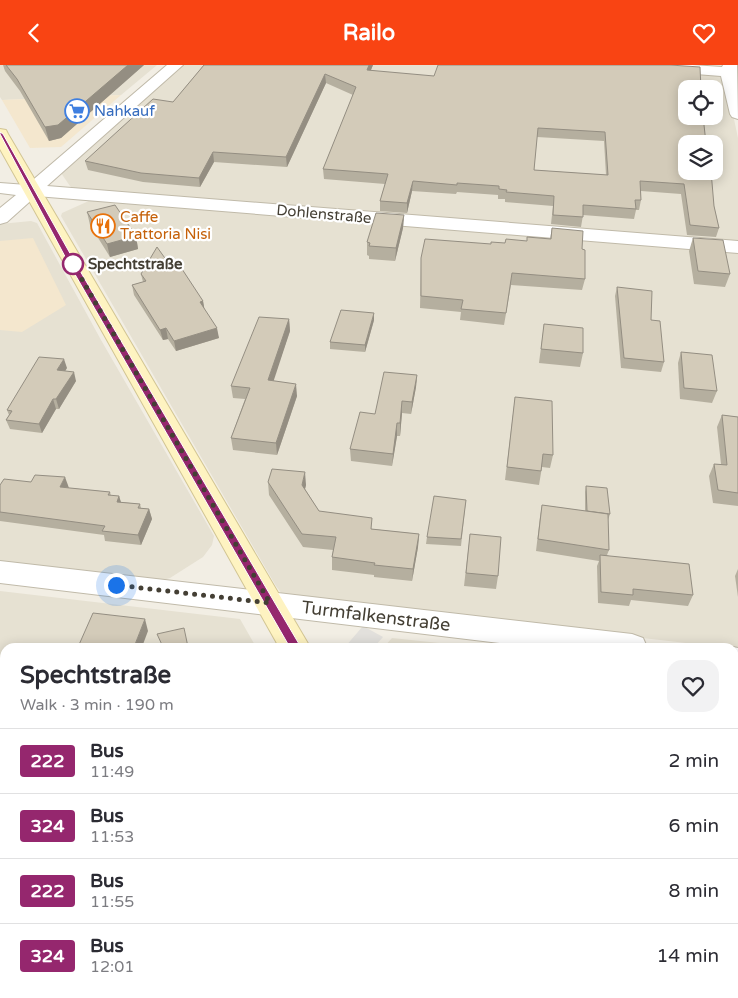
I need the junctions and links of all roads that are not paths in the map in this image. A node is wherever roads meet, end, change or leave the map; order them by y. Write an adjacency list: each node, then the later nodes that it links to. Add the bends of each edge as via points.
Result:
1 (176, 65): 7 (street)
2 (632, 65): 3 (street)
3 (732, 70): 4 (street)
4 (738, 114)
5 (0, 134): 7 (main road)
6 (0, 188): 7 (street, Dohlenstraße)
7 (32, 191): 8 (street); 9 (street, Dohlenstraße); 11 (main road)
8 (0, 218)
9 (738, 247)
10 (0, 572): 11 (street, Turmfalkenstraße)
11 (270, 603): 12 (main road); 13 (street, Turmfalkenstraße)
12 (293, 643)
13 (599, 643)

